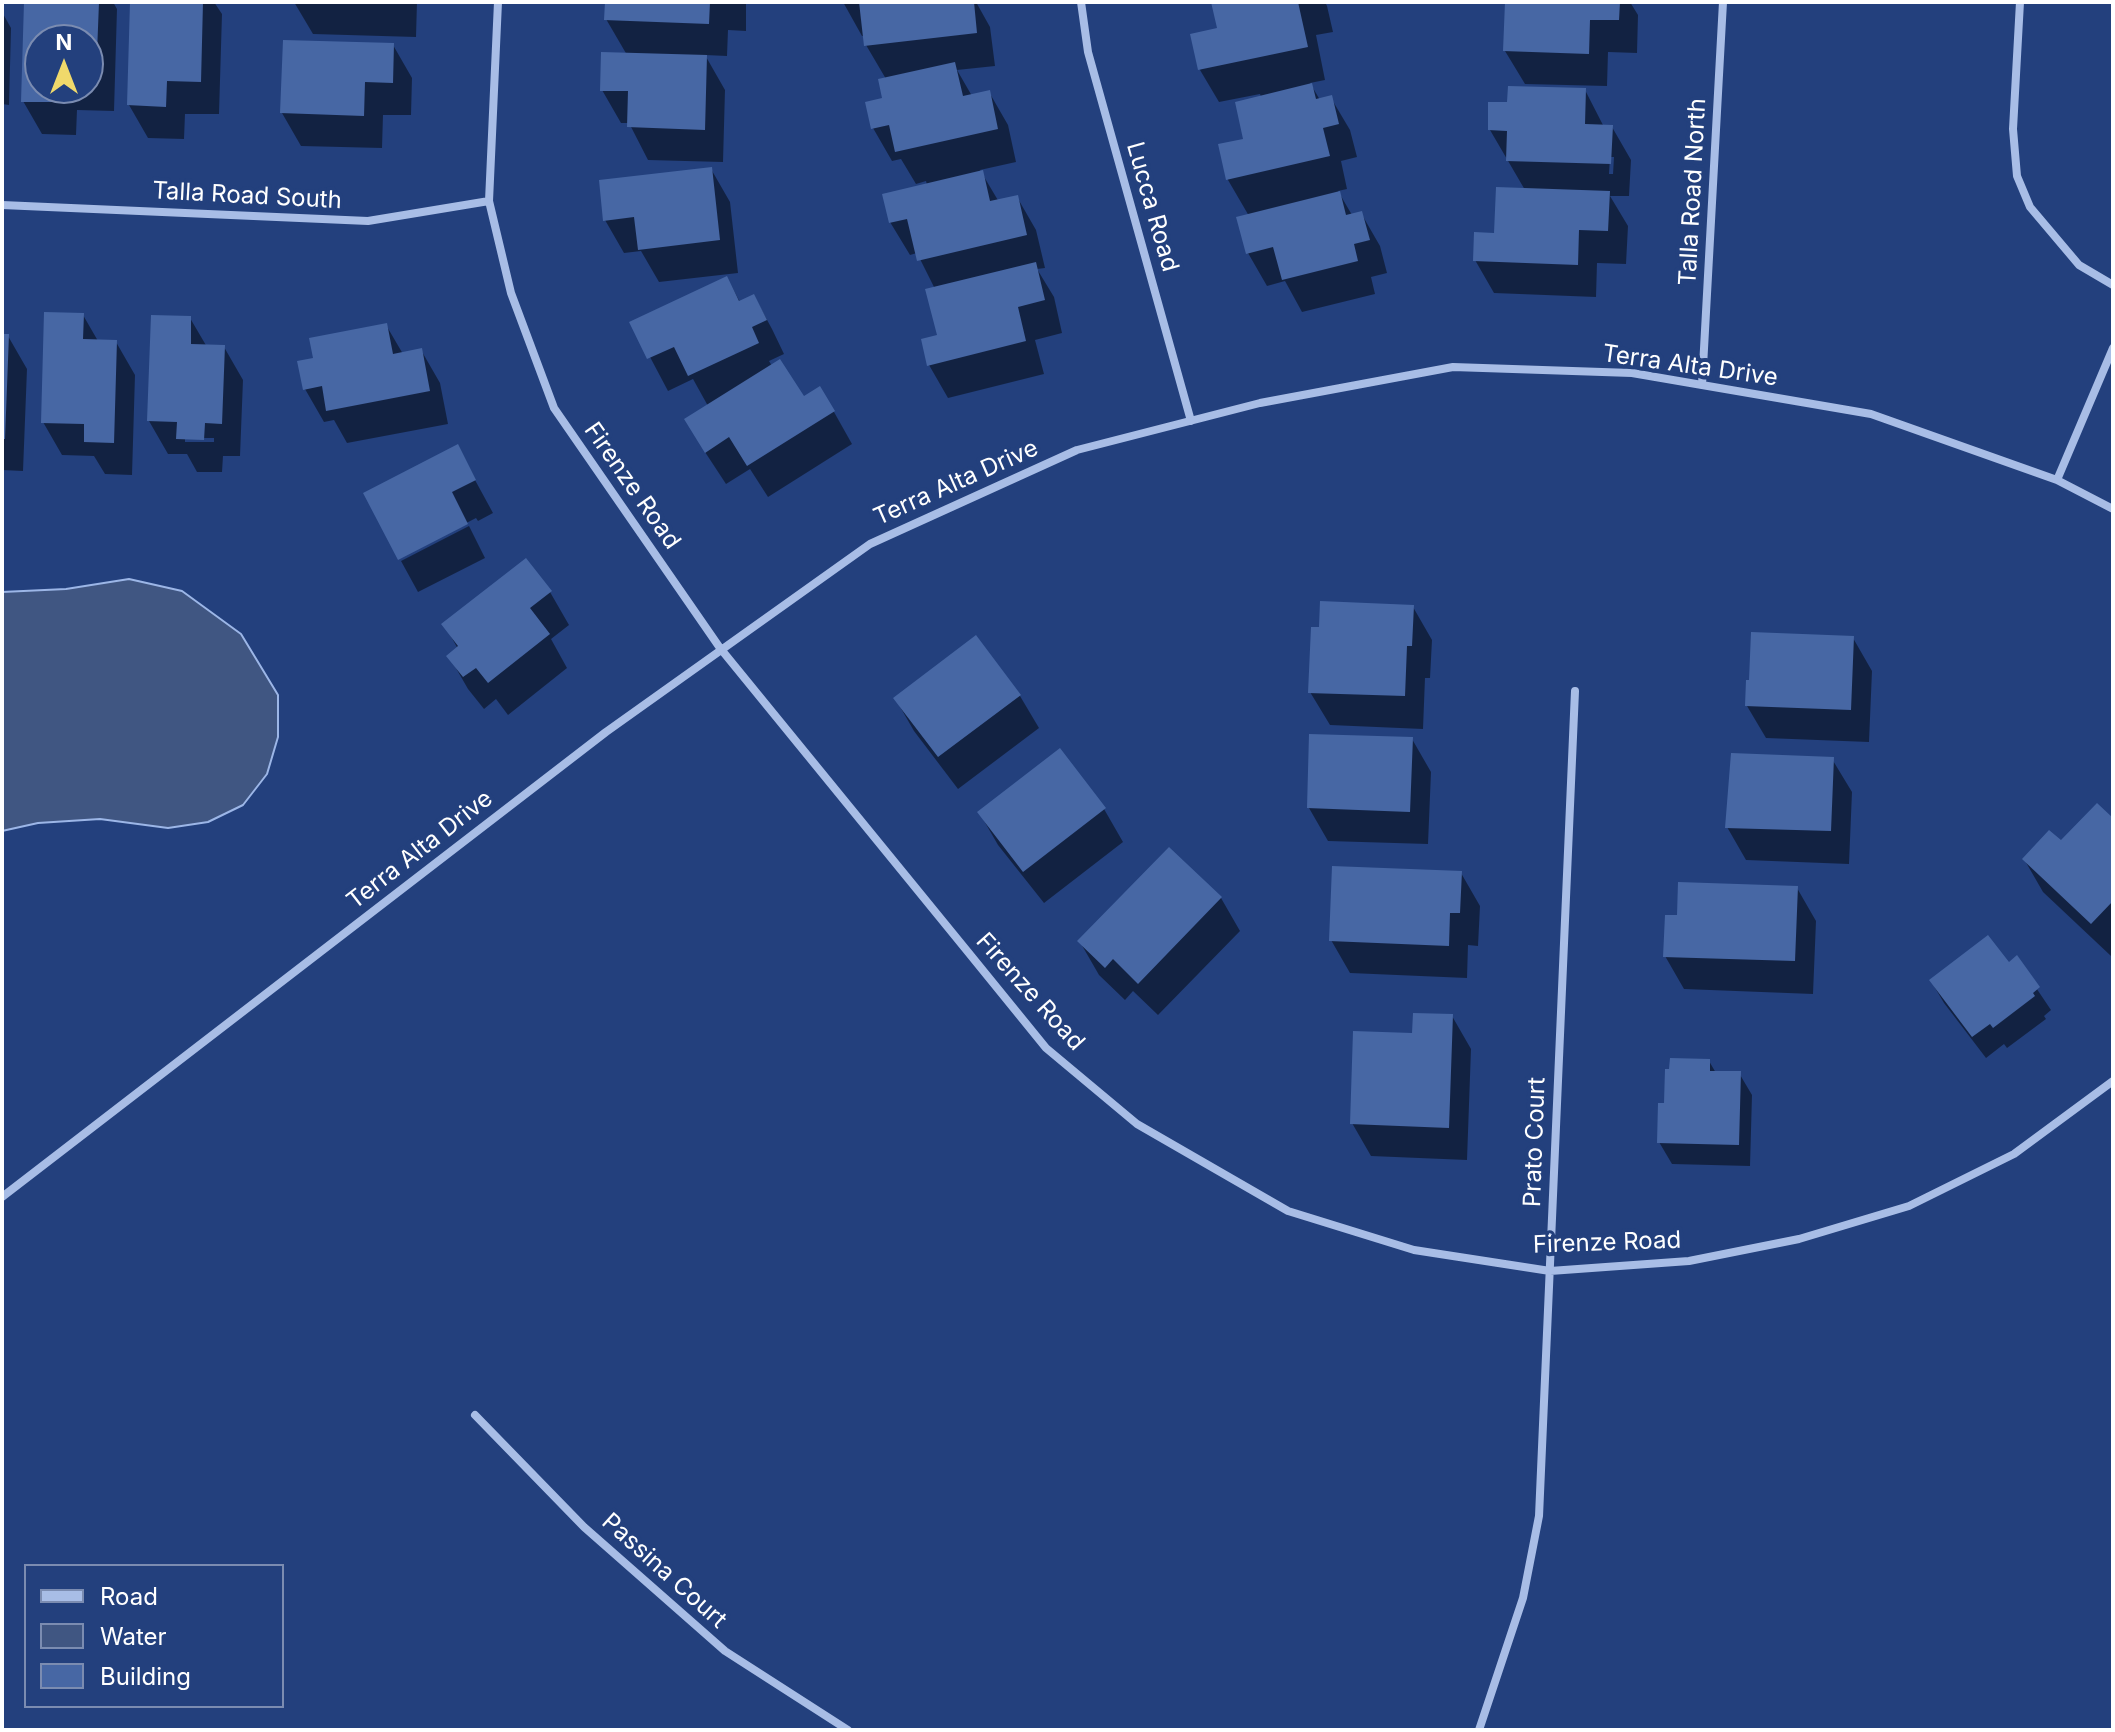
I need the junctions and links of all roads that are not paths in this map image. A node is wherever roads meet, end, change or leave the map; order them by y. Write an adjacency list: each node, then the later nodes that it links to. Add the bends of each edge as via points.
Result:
1 (498, 2): 5 (street, Firenze Road)
2 (1081, 2): 10 (street, Lucca Road, via 1088,52)
3 (1723, 2): 9 (street, Talla Road North)
4 (2020, 2): 7 (street, via 2013,129 2017,176 2030,207 2079,265)
5 (489, 201): 6 (street, Talla Road South, via 368,221); 13 (street, Firenze Road, via 511,293 554,408)
6 (2, 205)
7 (2113, 285)
8 (2113, 348): 11 (street)
9 (1702, 385): 10 (street, Terra Alta Drive, via 1632,373 1453,367); 11 (street, Terra Alta Drive, via 1871,414)
10 (1191, 421): 13 (street, Terra Alta Drive, via 1077,450 870,544)
11 (2057, 480): 12 (street, Terra Alta Drive)
12 (2113, 509)
13 (720, 648): 16 (street, Terra Alta Drive); 17 (street, Firenze Road, via 1046,1048 1137,1124 1288,1211 1414,1250)
14 (1575, 691): 17 (street, Prato Court)
15 (2113, 1081): 17 (street, Firenze Road, via 2014,1154 1909,1206 1799,1239 1689,1261)
16 (2, 1197)
17 (1550, 1271): 20 (street, Prato Court, via 1539,1516 1523,1598)
18 (475, 1415): 19 (street, Passina Court, via 584,1527 725,1651)
19 (848, 1730)
20 (1479, 1730)

